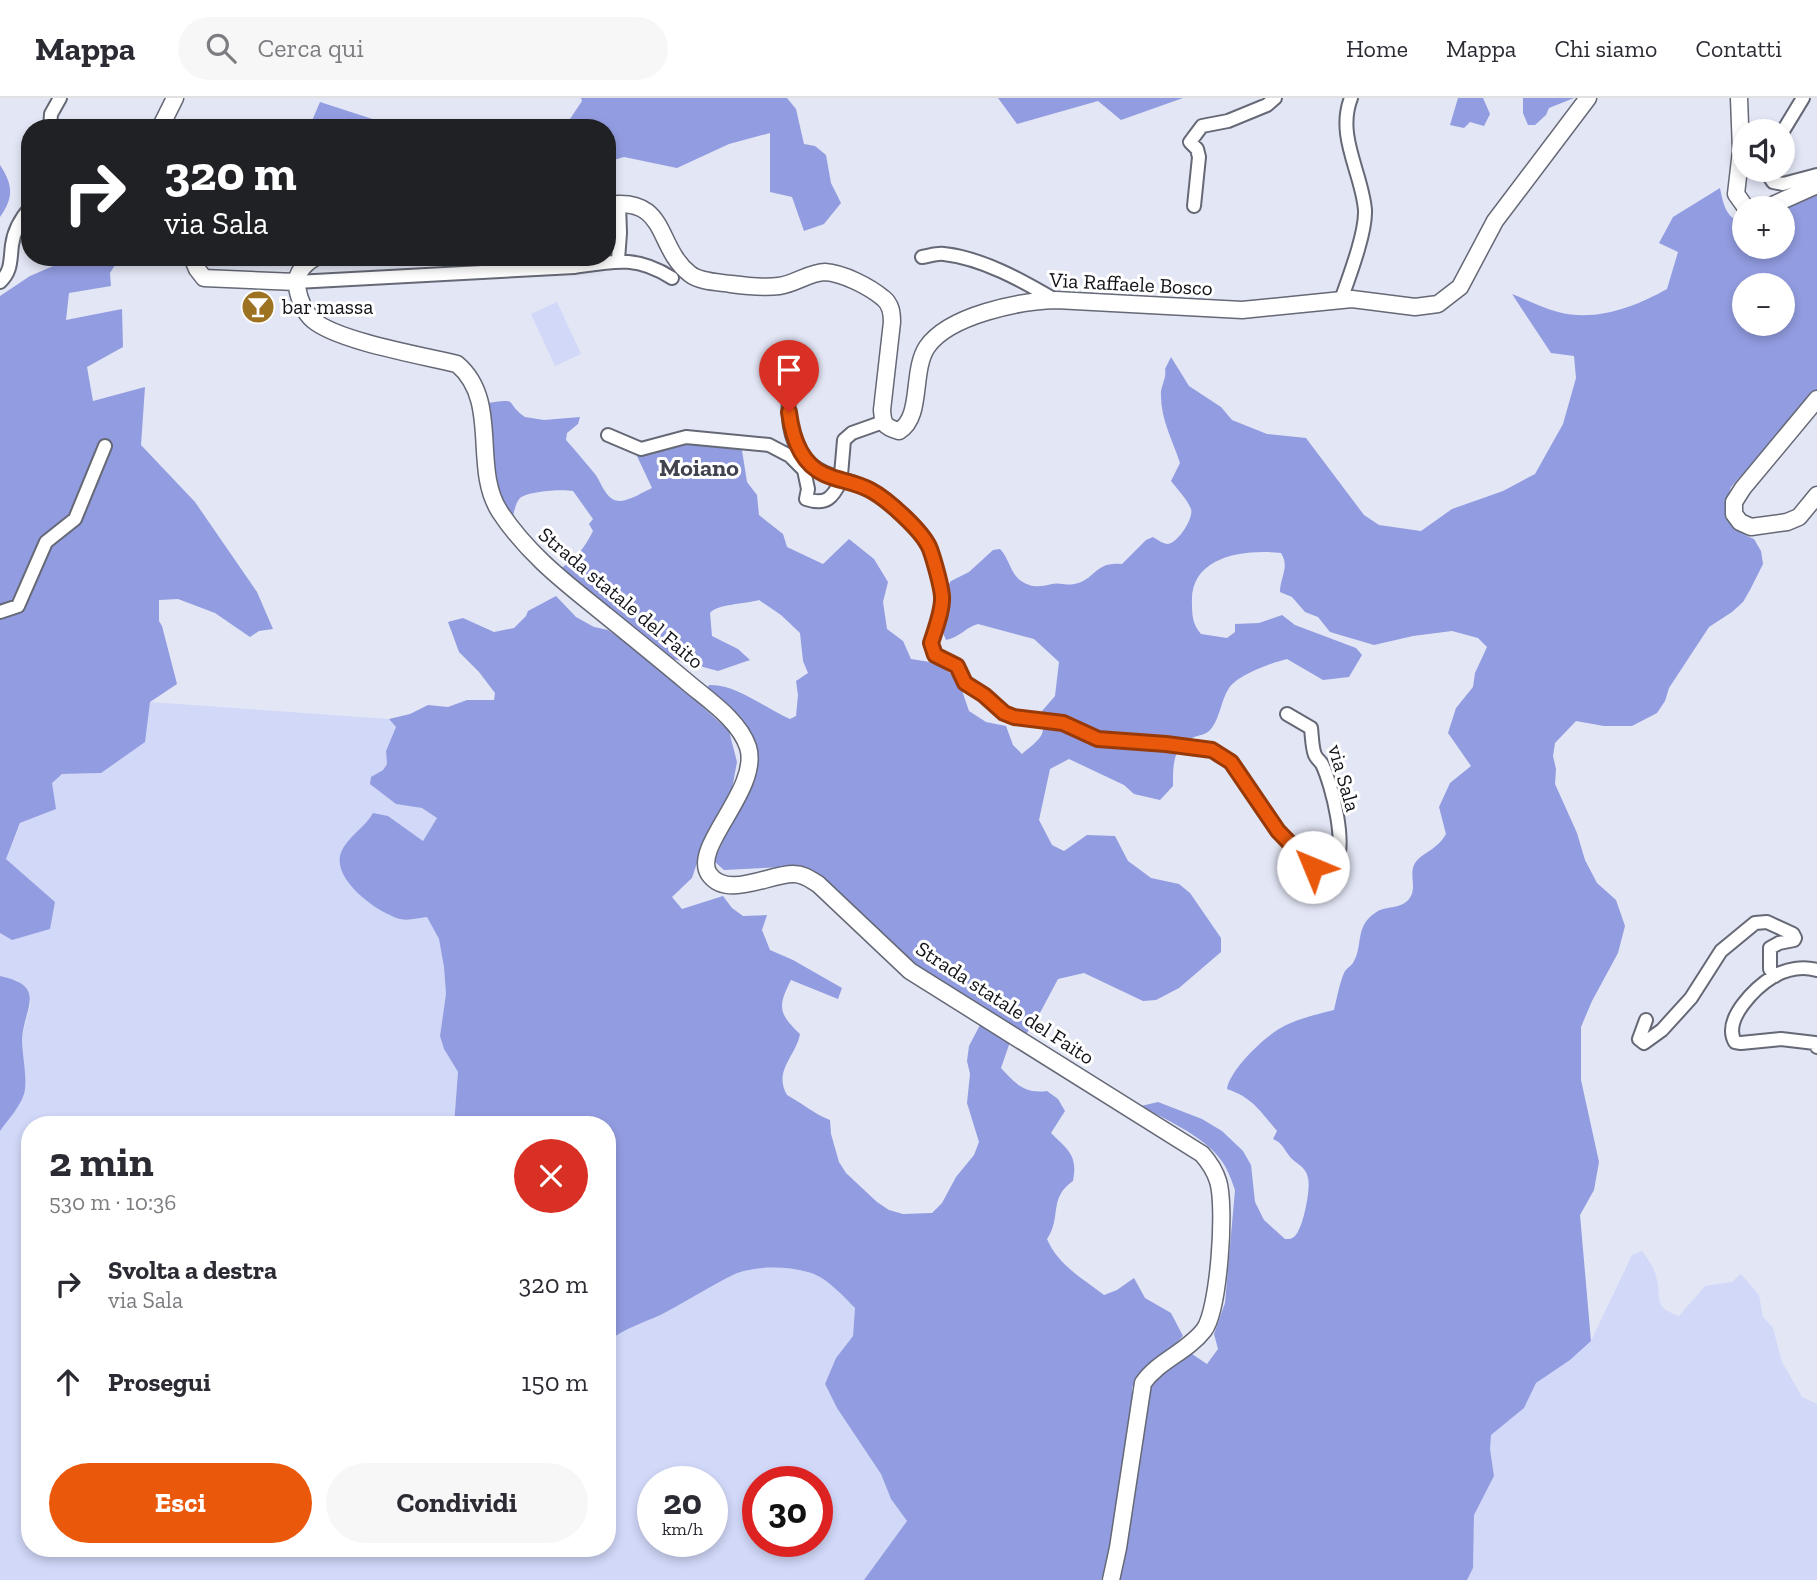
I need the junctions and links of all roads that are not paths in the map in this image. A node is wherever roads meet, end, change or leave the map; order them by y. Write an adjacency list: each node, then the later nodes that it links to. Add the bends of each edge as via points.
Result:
1 (60, 98): 8 (street)
2 (175, 98): 9 (street)
3 (1275, 98): 19 (street, via 1197,130 1190,142 1199,158)
4 (1351, 98): 31 (street, via 1349,143 1365,212)
5 (1588, 98): 31 (street, Via Raffaele Bosco, via 1496,221 1466,278 1445,300 1415,307)
6 (1739, 98): 16 (street)
7 (1803, 98): 10 (street)
8 (51, 119)
9 (164, 119)
10 (1790, 119)
11 (1817, 176): 12 (street)
12 (1795, 181)
13 (1773, 182): 14 (street)
14 (1792, 182)
15 (1817, 185): 17 (street)
16 (1737, 196)
17 (1793, 196)
18 (616, 204): 34 (street, via 634,204 646,210 691,276 746,286 780,286 821,272 841,273 884,299 892,310 892,322)
19 (1194, 206)
20 (616, 216): 23 (street)
21 (21, 220): 28 (street, via 12,242 11,268)
22 (922, 257): 30 (street, via 943,254 975,262 1010,274)
23 (618, 260): 27 (street, via 657,268)
24 (196, 266): 29 (street, via 204,278)
25 (305, 266): 29 (street)
26 (580, 266): 29 (street)
27 (672, 278)
28 (0, 282)
29 (296, 282): 45 (street, Strada statale del Faito, via 304,308 326,328 457,365 469,374 480,407 489,491 520,540 736,727 748,747 749,761 741,795 708,849 710,875 724,884 743,885 793,873 818,884 910,971 1202,1153 1213,1168 1221,1210 1213,1312 1204,1330 1143,1384)
30 (1055, 300): 31 (street, Via Raffaele Bosco, via 1242,310); 34 (street, Via Raffaele Bosco, via 1031,301 977,315 937,337 922,357 912,419 899,430)
31 (1341, 300)
32 (791, 360): 37 (street, via 789,412 797,449 821,472)
33 (1817, 399): 38 (street, via 1743,488 1734,502 1734,514 1751,527 1787,522 1799,517)
34 (883, 422): 37 (street, via 844,440)
35 (608, 435): 37 (street, via 640,449 686,437 769,444 804,470 806,499 817,503 836,492)
36 (105, 446): 39 (street, via 75,519 46,542 18,606)
37 (839, 479): 40 (street, via Sala, via 872,491 922,536 930,549 942,597 932,649 957,666 965,683 1014,717 1063,723 1098,739 1212,750 1231,762 1278,831 1313,867 1333,867 1340,836 1326,776 1315,755 1311,728)
38 (1817, 495)
39 (0, 612)
40 (1287, 714)
41 (1817, 970): 42 (street, via 1792,969)
42 (1774, 976): 43 (street, via 1770,948 1795,938 1767,922 1755,923 1721,951 1691,998 1644,1043 1639,1039); 44 (street, via 1739,1012 1731,1027 1735,1041 1781,1039)
43 (1646, 1020)
44 (1817, 1047)
45 (1111, 1580)

